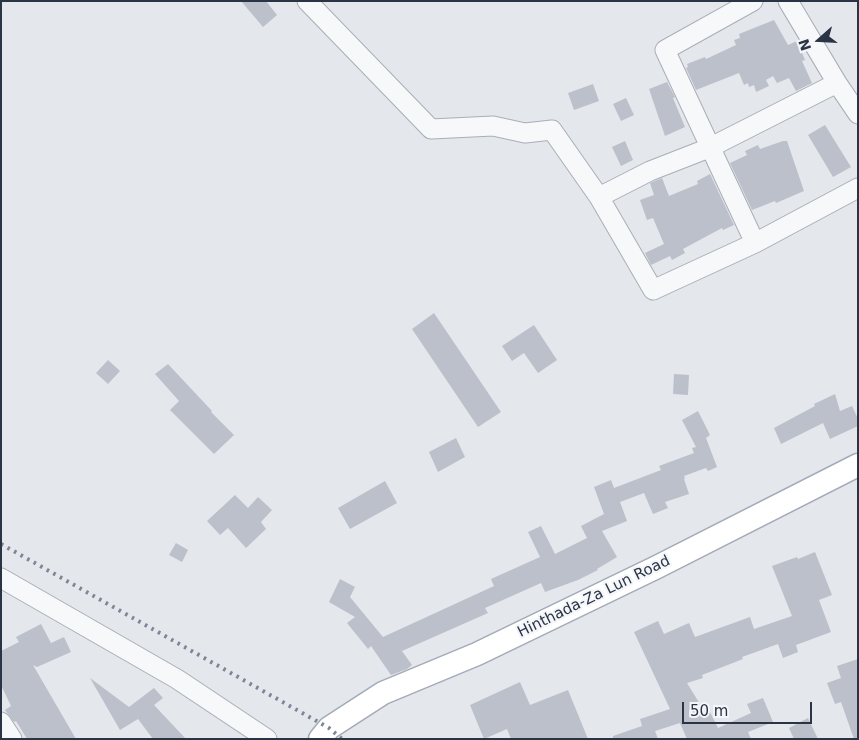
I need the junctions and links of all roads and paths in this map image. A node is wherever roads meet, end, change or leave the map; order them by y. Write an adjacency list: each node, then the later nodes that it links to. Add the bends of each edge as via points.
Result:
1 (308, 1): 8 (street, via 431,129 493,126 525,133 552,130)
2 (753, 1): 6 (street, via 665,50)
3 (788, 1): 4 (street)
4 (837, 83): 5 (street); 6 (street)
5 (858, 114)
6 (709, 148): 8 (street, via 650,171); 9 (street)
7 (858, 188): 9 (street)
8 (599, 197): 9 (street, via 653,290)
9 (755, 243)
10 (858, 465): 13 (main road, Hinthada-Za Lun Road, via 648,572 477,654 383,693)
11 (1, 578): 15 (street, via 177,679)
12 (1, 722): 14 (street)
13 (326, 735)
14 (12, 739)
15 (267, 739)

